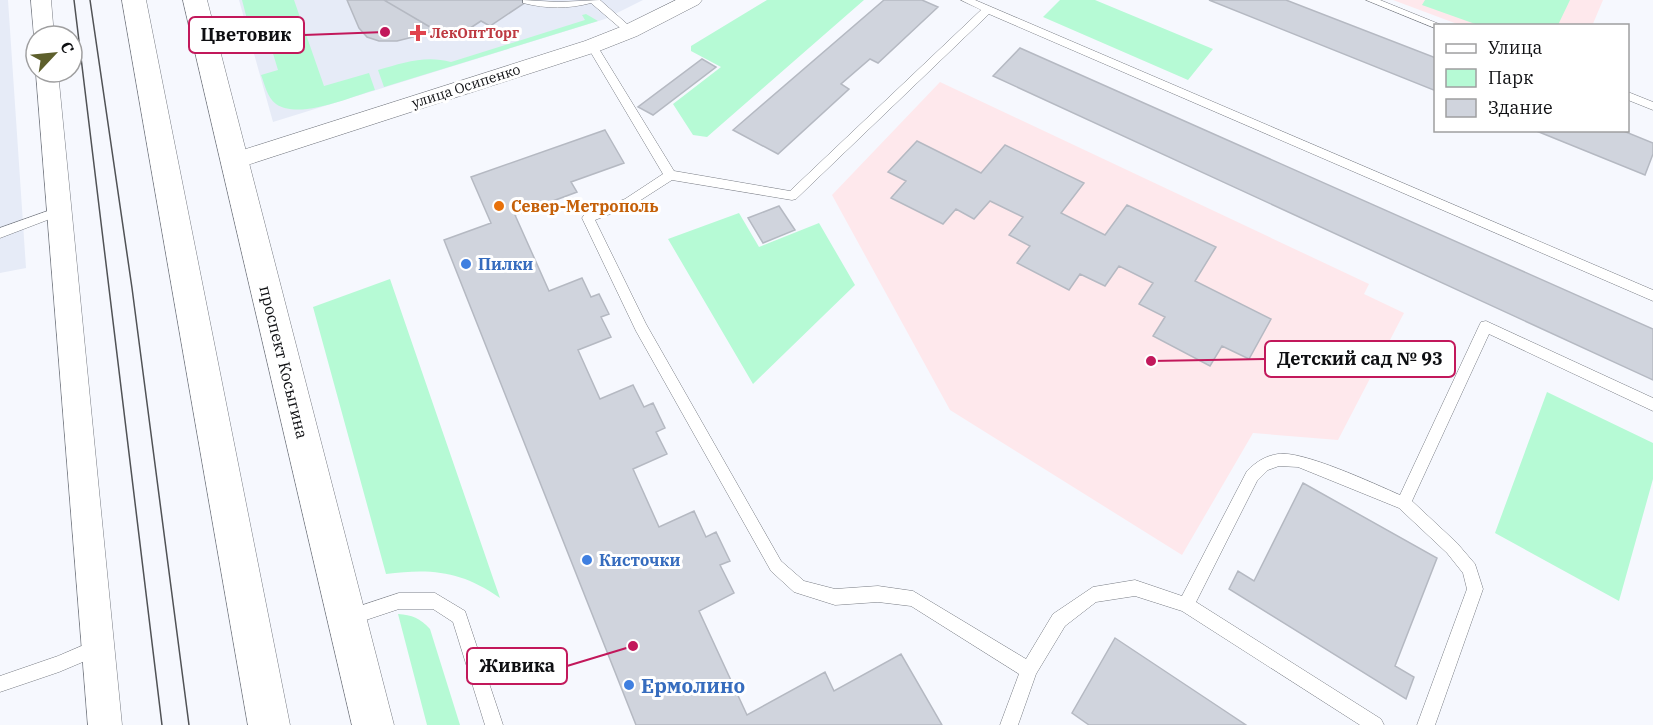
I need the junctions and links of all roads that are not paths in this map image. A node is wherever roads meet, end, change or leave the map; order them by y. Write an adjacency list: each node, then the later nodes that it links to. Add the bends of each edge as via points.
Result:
1 (41, 0): 10 (street)
2 (134, 0): 30 (main road)
3 (195, 0): 17 (main road, проспект Косыгина)
4 (591, 0): 8 (lane, via 548,6); 12 (lane)
5 (692, 0): 12 (street, улица Осипенко)
6 (966, 0): 9 (lane)
7 (1371, 0): 11 (lane)
8 (527, 1)
9 (987, 10): 18 (lane, via 792,196); 21 (lane)
10 (43, 24)
11 (1434, 24)
12 (630, 31): 13 (street, улица Осипенко)
13 (592, 46): 17 (street, улица Осипенко); 18 (lane)
14 (48, 84): 19 (street)
15 (1629, 96): 16 (lane)
16 (1653, 106)
17 (235, 161): 25 (main road, проспект Косыгина)
18 (670, 175): 27 (lane, via 629,202 588,218 641,327 776,566 800,587 835,597 878,594 913,599)
19 (59, 211): 20 (lane); 26 (street)
20 (0, 233)
21 (1653, 296)
22 (1653, 405): 23 (lane, via 1486,326)
23 (1404, 503): 24 (lane, via 1298,461 1278,460 1263,465 1252,476); 35 (lane, via 1470,569 1474,589)
24 (1186, 605): 27 (lane, via 1135,588 1094,595 1059,620); 34 (lane)
25 (347, 618): 31 (main road, проспект Косыгина); 32 (lane, via 399,601 435,601 459,617)
26 (98, 647): 28 (lane); 29 (street)
27 (1029, 670): 33 (lane)
28 (0, 684)
29 (105, 725)
30 (269, 725)
31 (373, 725)
32 (494, 725)
33 (1009, 725)
34 (1375, 725)
35 (1426, 725)

